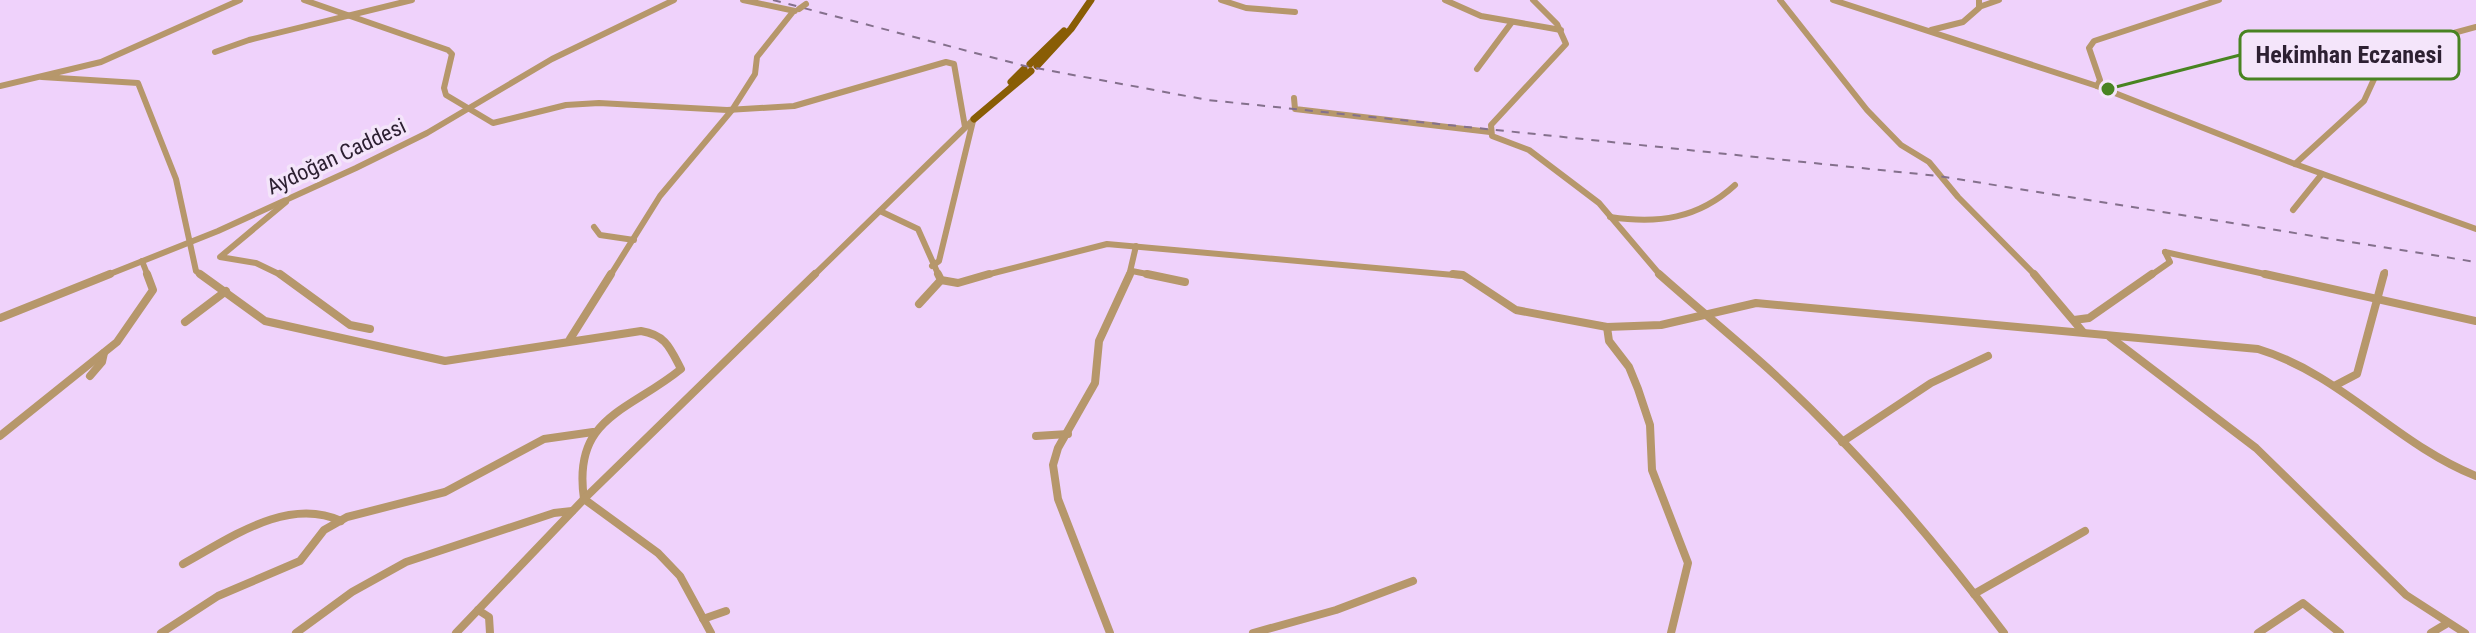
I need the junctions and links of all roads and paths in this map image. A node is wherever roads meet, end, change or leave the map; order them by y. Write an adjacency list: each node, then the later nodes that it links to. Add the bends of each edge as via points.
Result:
1 (240, 0): 31 (street, via 101,62)
2 (304, 0): 22 (street)
3 (412, 0): 22 (street)
4 (674, 0): 35 (street, Aydoğan Caddesi, via 552,59)
5 (743, 0): 19 (street)
6 (1084, 0): 29 (main road)
7 (1091, 0): 29 (main road, via 1071,29)
8 (1221, 0): 18 (street)
9 (1272, 0): 18 (street)
10 (1445, 0): 24 (street)
11 (1533, 0): 26 (street)
12 (1780, 0): 63 (street, via 1867,110 1901,145 1929,162)
13 (1833, 0): 27 (street)
14 (1999, 0): 17 (street)
15 (2219, 0): 21 (street)
16 (807, 2): 19 (street, bridge)
17 (1979, 4): 27 (street, via 1963,22)
18 (1262, 10): 20 (street)
19 (796, 11): 36 (street, via 762,49 755,74)
20 (1295, 12)
21 (2179, 14): 23 (street); 33 (street, via 2094,41 2089,48 2100,80)
22 (354, 16): 28 (street); 35 (street, via 448,50 452,54 446,95)
23 (2193, 20)
24 (1512, 22): 26 (street); 30 (street)
25 (2476, 27): 40 (street, via 2428,40 2386,68 2375,77 2364,101)
26 (1561, 30): 39 (street, via 1566,44 1526,84)
27 (1929, 31): 33 (street)
28 (215, 52)
29 (1030, 68): 37 (main road)
30 (1477, 69)
31 (42, 77): 32 (street); 50 (street, via 138,83 176,179)
32 (0, 86)
33 (2097, 86): 40 (street)
34 (1294, 98): 39 (street, via 1295,109)
35 (468, 108): 36 (street, via 493,123 588,103); 43 (street, Aydoğan Caddesi)
36 (732, 110): 38 (street, via 794,106 946,62 954,64); 49 (street, via 660,196)
37 (974, 119): 38 (street); 53 (street, via 939,261)
38 (965, 127): 45 (street)
39 (1490, 132): 46 (street, via 1529,150)
40 (2295, 164): 41 (street)
41 (2322, 174): 44 (street); 48 (street)
42 (1735, 185): 46 (street, via 1703,211 1682,217 1656,223)
43 (290, 198): 50 (street, Aydoğan Caddesi); 67 (street, via 220,257 256,263 280,274 350,325)
44 (2293, 210)
45 (880, 211): 53 (street, via 921,229); 81 (street)
46 (1610, 217): 61 (street, via 1641,257)
47 (594, 227): 49 (street, via 600,235)
48 (2476, 229)
49 (634, 240): 70 (street)
50 (188, 242): 52 (street, Aydoğan Caddesi); 58 (street, via 196,271)
51 (1136, 246): 54 (street); 56 (street, via 1089,246 981,278); 66 (street, via 1463,275 1516,310)
52 (142, 261): 62 (street, Aydoğan Caddesi); 71 (street, via 153,290 130,328)
53 (932, 266): 56 (street)
54 (1132, 271): 57 (street); 76 (street, via 1099,341 1095,383)
55 (2385, 272): 59 (street)
56 (941, 280): 60 (street)
57 (1185, 282)
58 (226, 291): 65 (street); 70 (street, via 265,321 445,361)
59 (2378, 301): 63 (street, via 2165,252 2170,262 2089,318); 64 (street); 74 (street, via 2357,374)
60 (919, 304)
61 (1705, 315): 66 (street, via 1661,325); 68 (street, via 1756,303); 79 (street)
62 (0, 318)
63 (2074, 320): 68 (street)
64 (2476, 321)
65 (185, 322)
66 (1607, 327): 99 (street, via 1609,341 1638,389 1650,425 1652,470 1688,563)
67 (370, 329)
68 (2083, 332): 69 (street)
69 (2109, 336): 74 (street, via 2287,354); 91 (street, via 2221,417 2295,483 2365,561)
70 (570, 339): 75 (street, via 658,334 681,369)
71 (104, 353): 73 (street); 77 (street)
72 (1988, 356): 79 (street, via 1931,383)
73 (90, 376)
74 (2336, 385): 80 (street, via 2433,459)
75 (593, 432): 81 (street, via 583,457); 83 (street, via 544,439 462,485)
76 (1068, 434): 78 (street); 97 (street, via 1053,465 1058,499)
77 (0, 436)
78 (1036, 436)
79 (1842, 442): 87 (street)
80 (2476, 476)
81 (584, 499): 82 (street); 90 (street, via 658,553 680,576)
82 (572, 511): 88 (street); 93 (street, via 406,562 352,592)
83 (341, 521): 85 (street, via 329,512 310,510 275,518); 92 (street, via 324,530 300,561 218,596)
84 (2085, 531): 87 (street)
85 (183, 564)
86 (1413, 581): 98 (street)
87 (1974, 594): 100 (street)
88 (478, 610): 94 (street); 95 (street, via 489,617)
89 (726, 611): 90 (street)
90 (703, 619): 96 (street)
91 (2446, 624): 103 (street); 104 (street)
92 (161, 633)
93 (296, 633)
94 (456, 633)
95 (490, 633)
96 (711, 633)
97 (1110, 633)
98 (1253, 633)
99 (1671, 633)
100 (2004, 633)
101 (2258, 633): 102 (street, via 2303,603)
102 (2340, 633)
103 (2431, 633)
104 (2465, 633)

